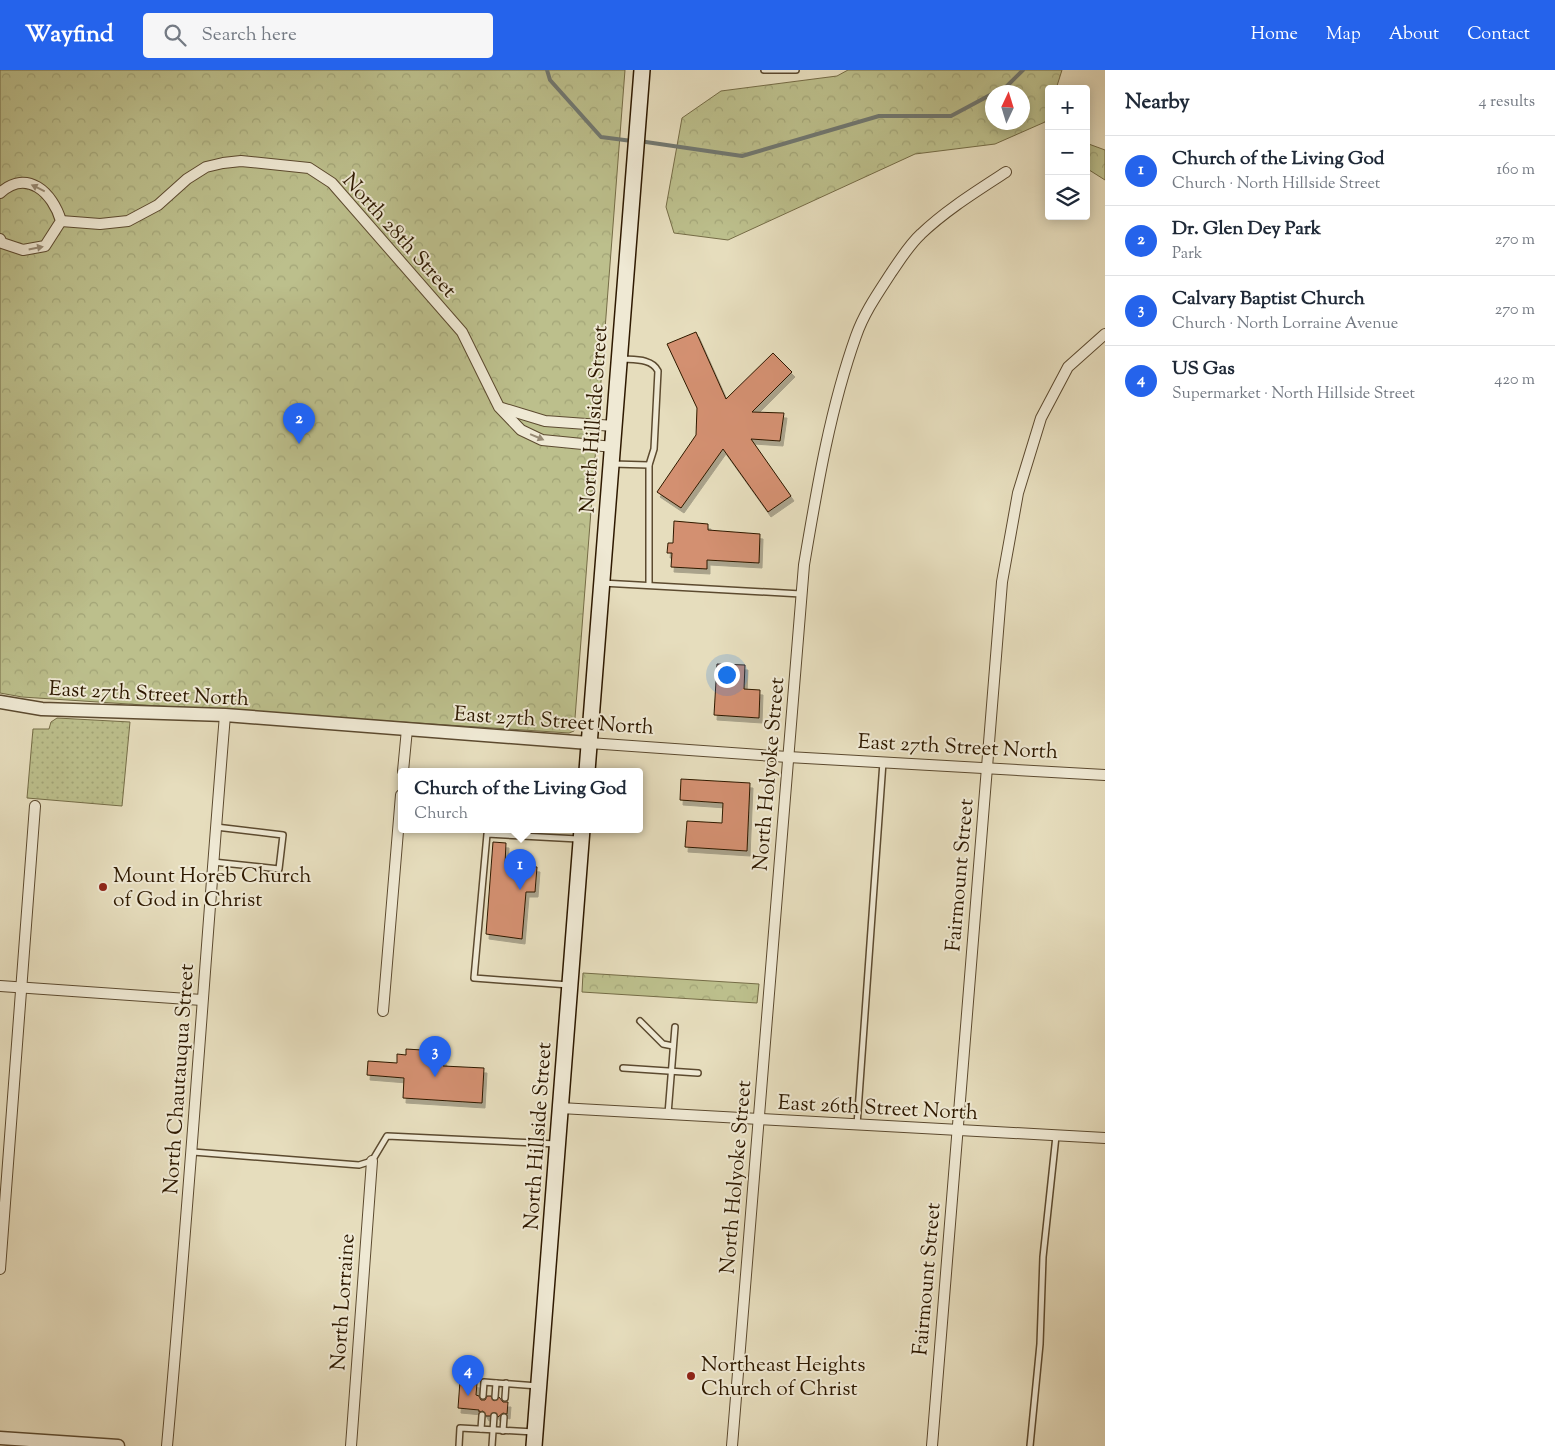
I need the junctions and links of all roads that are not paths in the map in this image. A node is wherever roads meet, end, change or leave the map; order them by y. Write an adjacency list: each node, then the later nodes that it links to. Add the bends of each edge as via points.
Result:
1 (642, 70): 10 (main road, North Hillside Street)
2 (764, 70): 3 (lane)
3 (772, 70): 4 (lane)
4 (796, 70)
5 (1006, 172): 18 (street, North Holyoke Street, via 965,198 919,236 898,262 868,310 856,335 840,389 820,473)
6 (0, 193): 7 (street, one-way to 6, via 57,205 47,192 33,184 17,184)
7 (62, 220): 8 (street, one-way to 7, via 2,243 23,250 45,246); 11 (street, North 28th Street, via 100,224 128,221 158,205 206,167 224,163 241,161 309,168 332,183 462,332)
8 (0, 239)
9 (1105, 334): 25 (street, Fairmount Street, via 1068,367 1041,418 1018,493 1002,582)
10 (620, 358): 12 (main road, North Hillside Street); 15 (lane, via 649,362 658,371 654,449)
11 (499, 407): 12 (street, via 545,421); 13 (street, North 28th Street, one-way to 13, via 521,430 542,440)
12 (614, 426): 13 (main road, North Hillside Street)
13 (613, 447): 14 (main road, North Hillside Street)
14 (611, 464): 15 (lane); 16 (main road, North Hillside Street)
15 (649, 465): 17 (lane)
16 (602, 582): 17 (lane); 22 (main road, North Hillside Street)
17 (649, 585): 18 (lane)
18 (802, 594): 23 (street, North Holyoke Street)
19 (0, 702): 20 (street, East 27th Street North, via 42,709)
20 (225, 715): 21 (street, East 27th Street North); 30 (street, North Chautauqua Street)
21 (407, 729): 22 (street, East 27th Street North); 26 (street)
22 (589, 743): 23 (street, East 27th Street North); 27 (main road, North Hillside Street)
23 (788, 757): 24 (street, East 27th Street North); 47 (street, North Holyoke Street)
24 (883, 762): 25 (street, East 27th Street North); 48 (lane)
25 (986, 766): 28 (street, East 27th Street North); 49 (street, Fairmount Street)
26 (403, 768)
27 (587, 768)
28 (1105, 775)
29 (35, 806): 36 (street)
30 (216, 827): 33 (street, North Chautauqua Street); 33 (lane, via 283,835 279,869)
31 (398, 831): 38 (street)
32 (582, 834): 34 (main road, North Hillside Street); 34 (lane, via 487,834 474,978)
33 (213, 862): 37 (street, North Chautauqua Street)
34 (570, 985): 45 (main road, North Hillside Street)
35 (0, 986): 36 (street)
36 (22, 987): 37 (street); 55 (street)
37 (202, 1000): 53 (street, North Chautauqua Street)
38 (383, 1011)
39 (640, 1021): 41 (lane, via 663,1044)
40 (674, 1028): 41 (lane)
41 (673, 1046): 43 (lane)
42 (623, 1068): 43 (lane)
43 (671, 1072): 44 (lane); 46 (lane)
44 (698, 1073)
45 (560, 1108): 46 (street, East 26th Street North); 52 (main road, North Hillside Street)
46 (668, 1114): 47 (street, East 26th Street North)
47 (759, 1120): 48 (street, East 26th Street North); 76 (street, North Holyoke Street)
48 (857, 1125): 49 (street, East 26th Street North)
49 (957, 1130): 50 (street, East 26th Street North); 77 (street, Fairmount Street)
50 (1056, 1136): 51 (street, East 26th Street North); 78 (lane, via 1043,1257 1040,1344)
51 (1105, 1138)
52 (558, 1144): 54 (lane, via 387,1136); 58 (main road, North Hillside Street)
53 (193, 1152): 54 (lane, via 359,1165); 72 (street, North Chautauqua Street)
54 (372, 1161): 73 (street, North Lorraine)
55 (0, 1269)
56 (496, 1383): 57 (lane); 59 (lane, via 484,1382); 60 (lane)
57 (506, 1383): 58 (lane); 61 (lane)
58 (538, 1386): 69 (main road, North Hillside Street)
59 (483, 1396)
60 (495, 1397)
61 (505, 1398)
62 (482, 1415): 65 (lane)
63 (494, 1416): 66 (lane)
64 (504, 1417): 67 (lane)
65 (481, 1429): 66 (lane); 74 (lane, via 460,1428)
66 (493, 1430): 67 (lane); 75 (lane)
67 (503, 1431): 69 (lane)
68 (0, 1438): 70 (street)
69 (534, 1439)
70 (79, 1445): 71 (street)
71 (118, 1446)
72 (167, 1446)
73 (351, 1446)
74 (459, 1446)
75 (492, 1446)
76 (732, 1446)
77 (932, 1446)
78 (1030, 1446)

